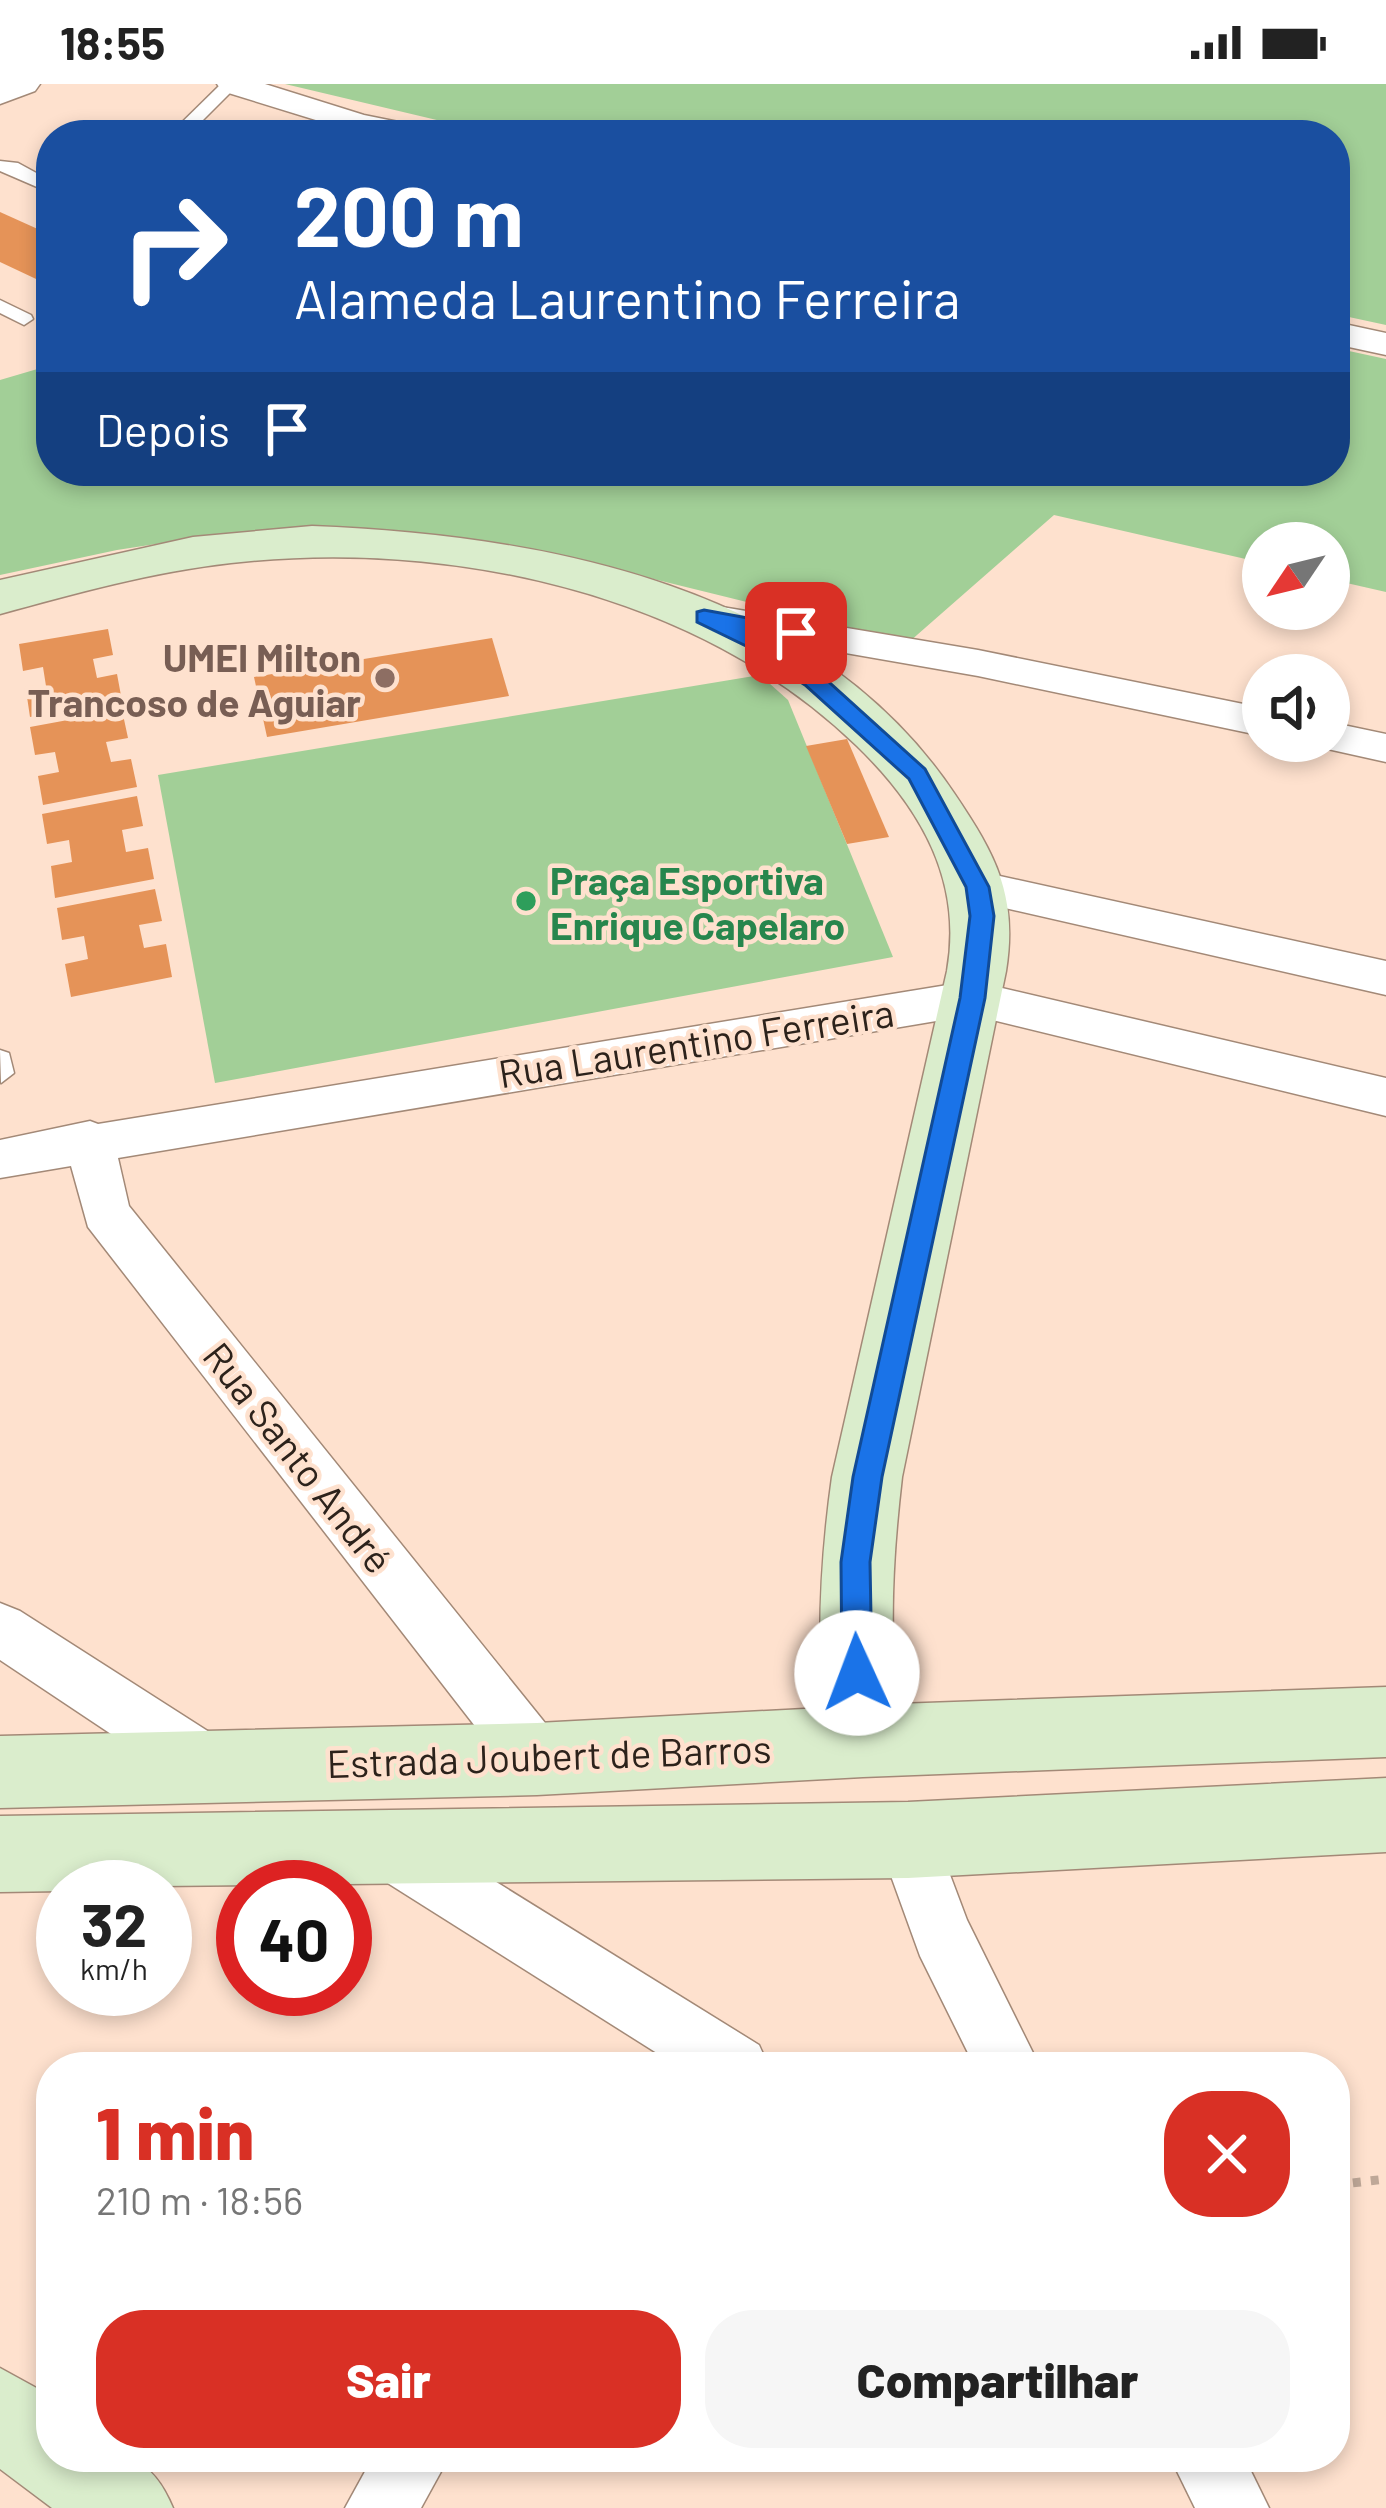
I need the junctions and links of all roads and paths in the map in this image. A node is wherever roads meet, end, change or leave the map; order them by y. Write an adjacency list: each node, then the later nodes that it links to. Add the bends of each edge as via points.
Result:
1 (24, 84): 3 (street)
2 (232, 84): 4 (lane); 5 (street)
3 (0, 95)
4 (194, 120)
5 (348, 120)
6 (0, 166): 7 (lane)
7 (36, 180)
8 (0, 306): 9 (lane)
9 (24, 319)
10 (1350, 336): 11 (street)
11 (1386, 344)
12 (0, 598): 13 (street, via 159,555 314,542 548,567)
13 (704, 617): 14 (street); 17 (street, via 754,640 875,731 917,775)
14 (1242, 718)
15 (1350, 740): 16 (street)
16 (1386, 748)
17 (977, 887): 18 (street); 19 (street, via 982,916)
18 (1386, 978)
19 (972, 998): 22 (street, Rua Laurentino Ferreira); 23 (street, Rua Laurentino Ferreira); 27 (street, via 867,1477 854,1639)
20 (0, 1060): 21 (lane)
21 (2, 1073)
22 (1386, 1097)
23 (90, 1140): 24 (street, Rua Laurentino Ferreira); 28 (street, Rua Santo André, via 106,1213)
24 (0, 1159)
25 (0, 1629): 29 (street)
26 (1386, 1722): 27 (street, Estrada Joubert de Barros)
27 (863, 1741): 28 (street, Estrada Joubert de Barros)
28 (537, 1760): 29 (street, Estrada Joubert de Barros)
29 (210, 1766): 30 (street, Estrada Joubert de Barros)
30 (0, 1772)
31 (1386, 1815): 32 (street)
32 (908, 1840): 33 (street); 36 (street, via 942,1934)
33 (388, 1849): 34 (street); 35 (street)
34 (0, 1853)
35 (693, 2052)
36 (1001, 2052)
37 (1386, 2179): 38 (path)
38 (1350, 2183)
39 (0, 2413): 40 (street)
40 (36, 2440)
41 (79, 2472): 44 (street)
42 (404, 2472): 45 (street)
43 (1213, 2472): 46 (street)
44 (127, 2508)
45 (380, 2508)
46 (1234, 2508)

